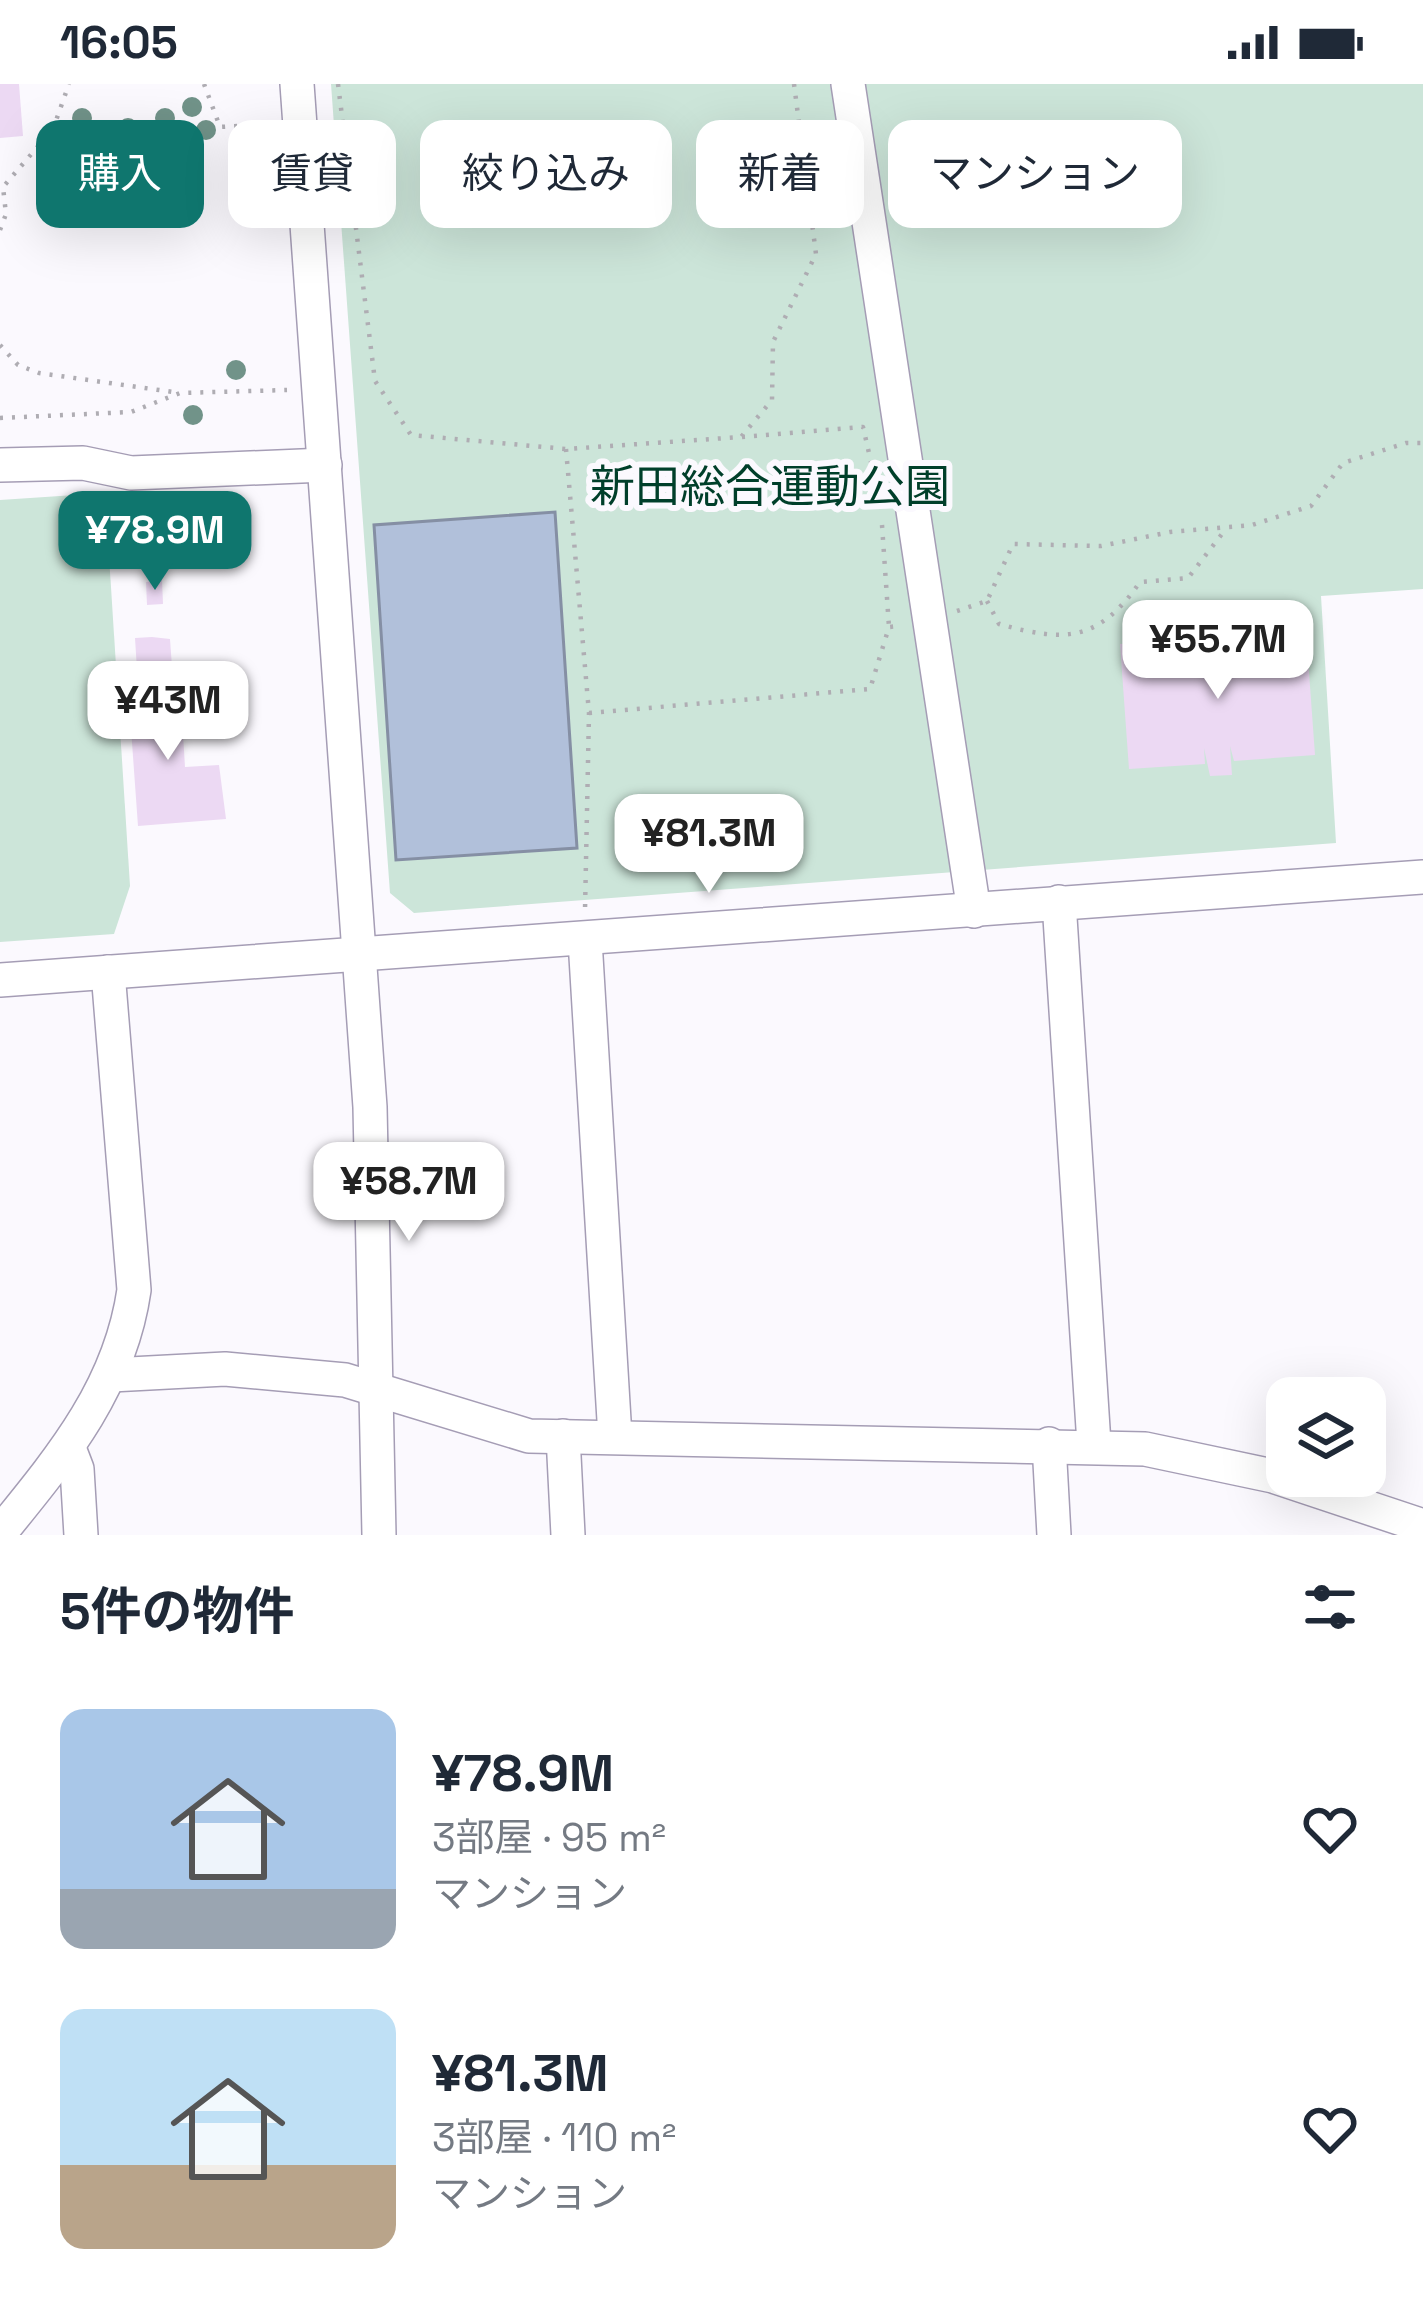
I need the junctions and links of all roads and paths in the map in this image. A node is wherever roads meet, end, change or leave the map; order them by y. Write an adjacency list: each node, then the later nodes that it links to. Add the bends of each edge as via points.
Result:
1 (69, 84): 8 (path, via 53,129 3,187)
2 (204, 84): 7 (path, via 220,127)
3 (296, 84): 17 (street)
4 (338, 84): 15 (path, via 375,381 410,435)
5 (794, 84): 13 (path, via 816,254 773,342 772,400)
6 (848, 84): 22 (street)
7 (228, 126)
8 (0, 230)
9 (0, 345): 11 (path, via 38,373)
10 (299, 389): 11 (path)
11 (181, 393): 12 (path, via 131,412)
12 (0, 418)
13 (742, 437): 15 (path); 18 (path, via 863,427)
14 (1423, 443): 20 (path, via 1343,463 1312,506)
15 (566, 448): 24 (path)
16 (0, 465): 17 (street, via 83,463 131,473)
17 (325, 465): 29 (street)
18 (876, 484)
19 (882, 524): 23 (path)
20 (1227, 527): 21 (path, via 1101,546 1013,544); 21 (path, via 1188,578 1139,582 1115,617 1085,633 1038,635 999,624)
21 (987, 601): 22 (path)
22 (929, 620): 23 (path); 27 (street)
23 (890, 627): 24 (path, via 870,689)
24 (590, 713): 28 (path)
25 (1423, 877): 26 (street)
26 (1059, 902): 27 (street); 37 (street)
27 (974, 910): 28 (street)
28 (585, 940): 29 (street); 35 (street)
29 (358, 956): 30 (street); 33 (street)
30 (108, 972): 31 (street); 32 (street, via 134,1290)
31 (0, 980)
32 (111, 1375): 33 (street, via 278,1371); 38 (street)
33 (379, 1388): 34 (street, via 507,1432); 42 (street)
34 (563, 1436): 35 (street); 43 (street)
35 (615, 1437): 36 (street)
36 (1049, 1444): 37 (street); 44 (street)
37 (1094, 1444): 39 (street, via 1203,1458)
38 (69, 1448): 40 (street); 41 (street)
39 (1423, 1526)
40 (0, 1533)
41 (81, 1535)
42 (379, 1535)
43 (568, 1535)
44 (1054, 1535)

